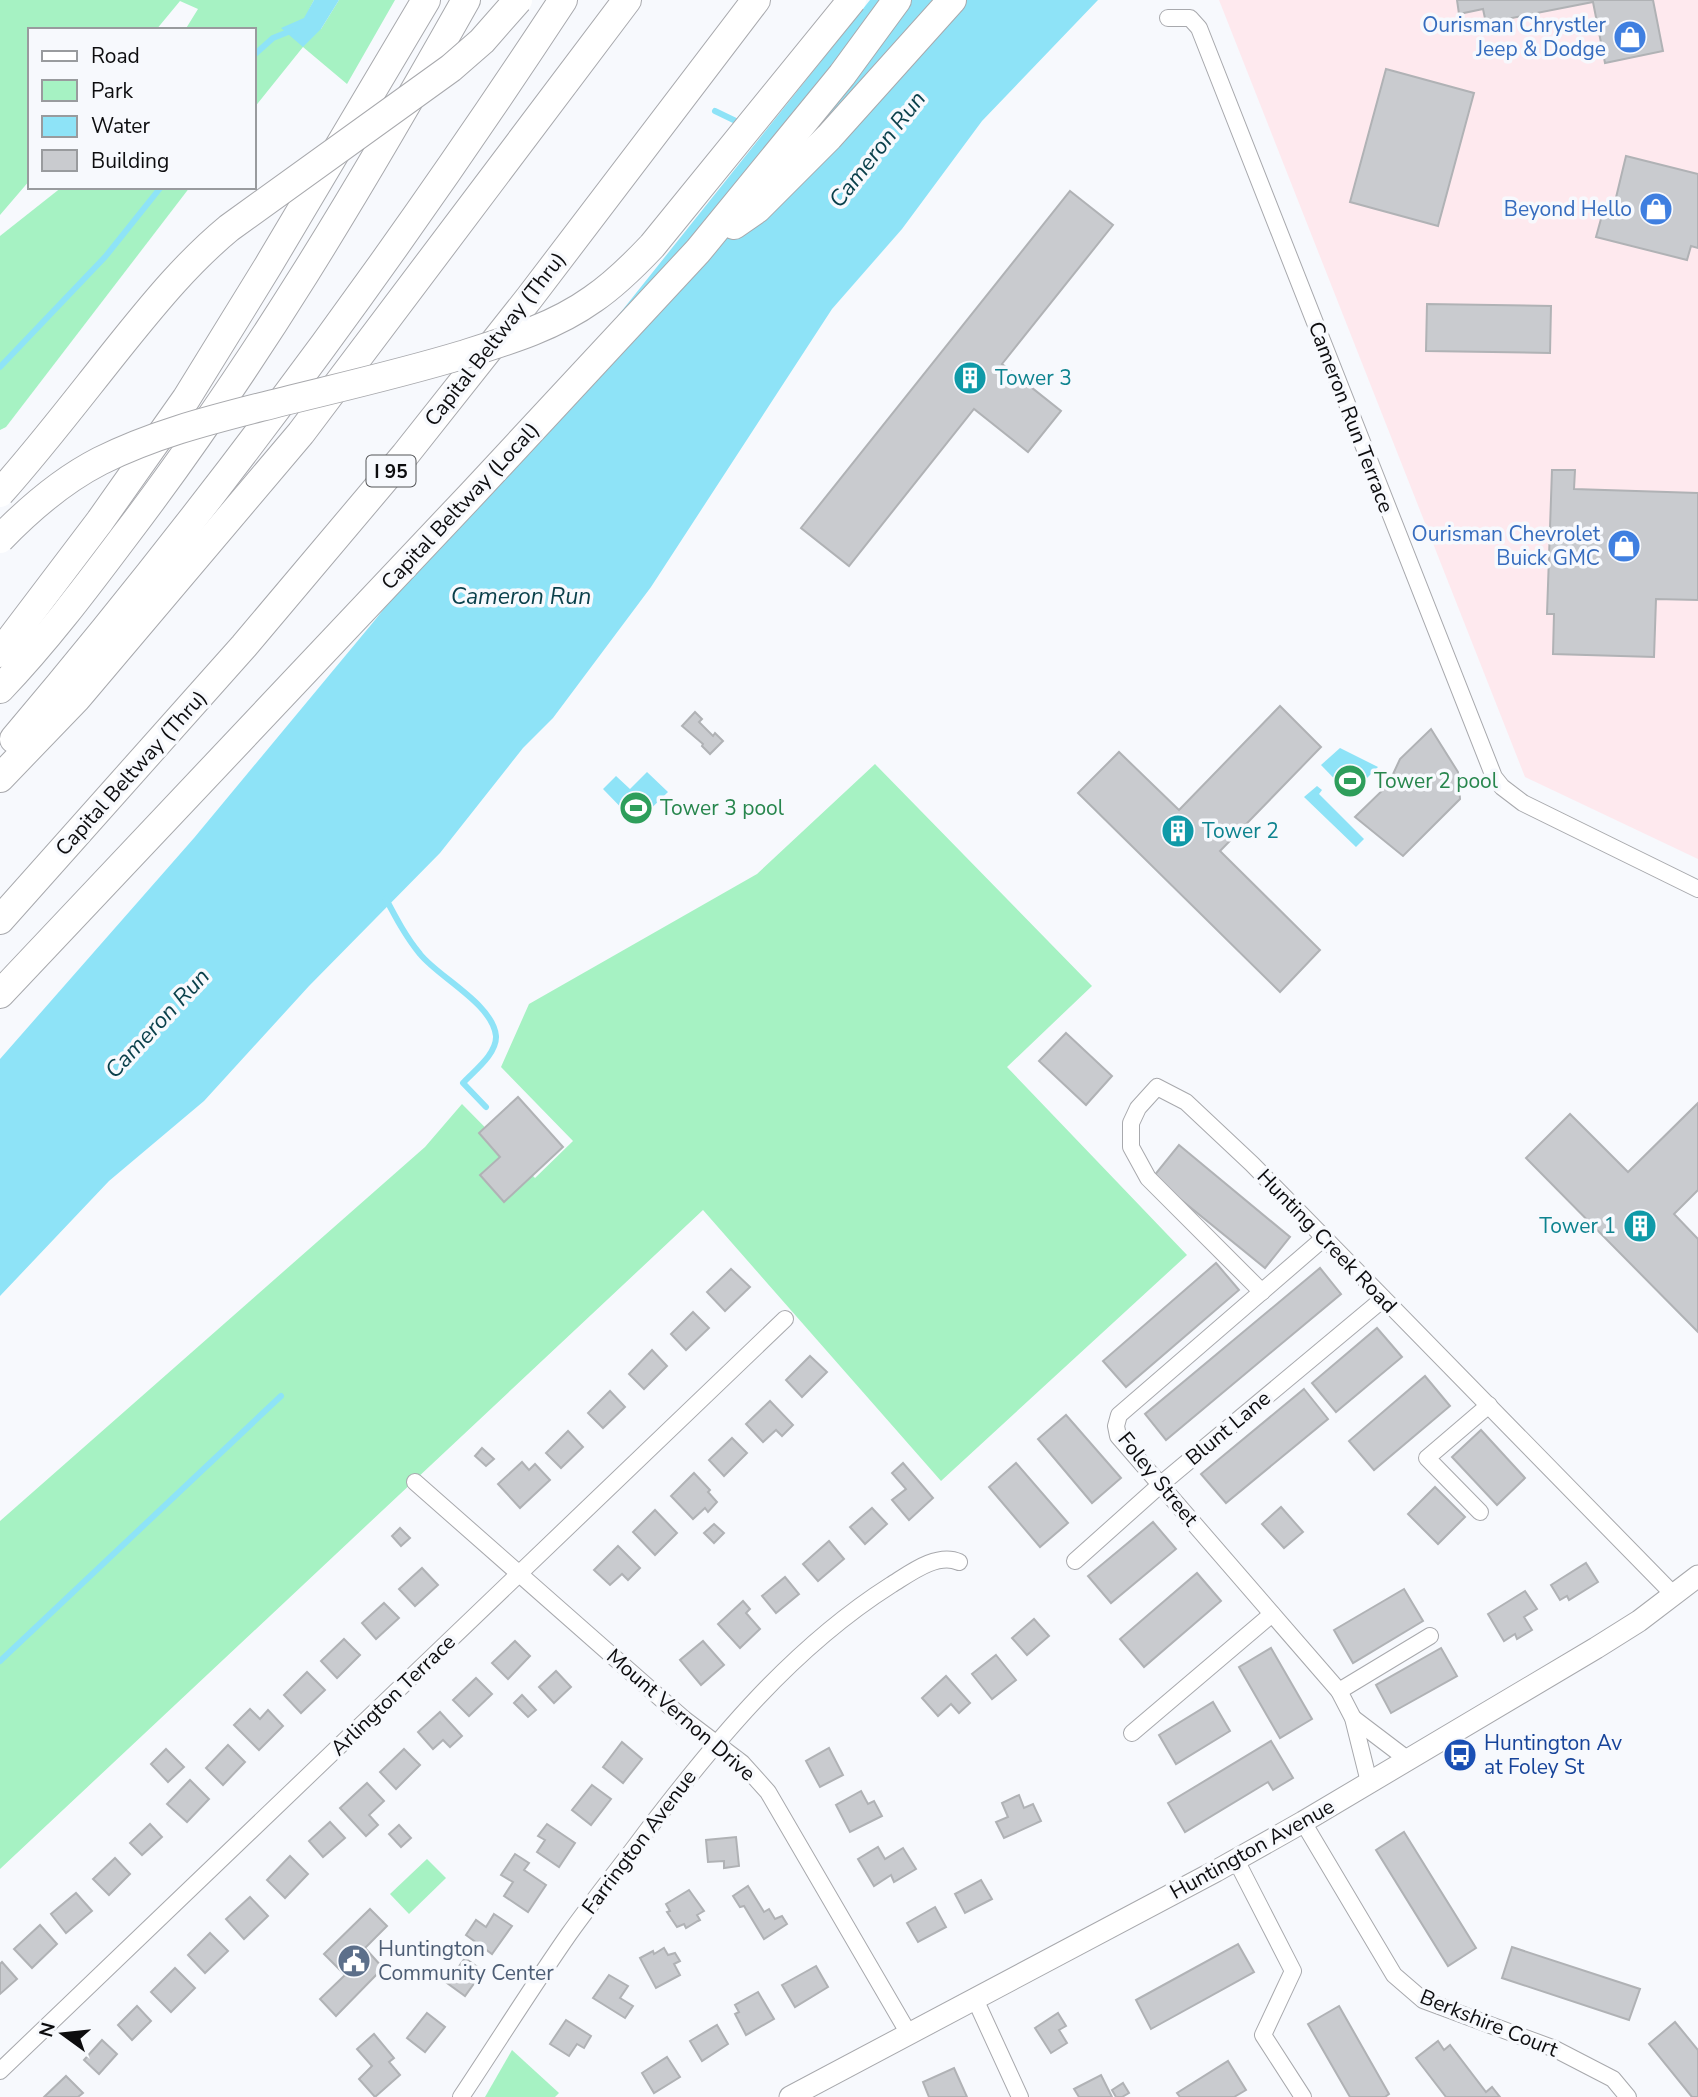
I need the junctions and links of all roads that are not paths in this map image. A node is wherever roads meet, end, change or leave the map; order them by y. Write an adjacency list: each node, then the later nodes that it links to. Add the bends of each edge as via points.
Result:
1 (426, 0): 14 (highway, via 186,399)
2 (466, 0): 15 (highway, via 381,151 232,388 97,572)
3 (518, 0): 12 (highway, bridge, via 451,68 204,249)
4 (563, 0): 16 (highway, via 423,209 288,396 96,641)
5 (627, 0): 17 (highway, via 301,433 77,698)
6 (756, 0): 19 (highway, Capital Beltway (Thru) / I 95, via 405,455 244,646)
7 (852, 0): 13 (highway, bridge, via 652,246 593,299 536,331 504,342 199,423 134,446 64,484)
8 (897, 0): 11 (highway, Capital Beltway (Local))
9 (952, 0): 11 (highway, via 766,200)
10 (1168, 18): 18 (street, Cameron Run Terrace, via 1190,18 1199,27 1494,777 1523,803)
11 (698, 251): 20 (highway, Capital Beltway (Local))
12 (0, 493)
13 (0, 539)
14 (0, 653)
15 (0, 689)
16 (0, 755)
17 (0, 778)
18 (1698, 889)
19 (0, 920)
20 (0, 994)
21 (1324, 1238): 22 (street, Foley Street); 22 (street, Hunting Creek Road, via 1186,1102 1157,1087 1131,1123 1131,1147 1148,1178); 23 (street, Hunting Creek Road)
22 (1262, 1292): 27 (street, Foley Street, via 1119,1415 1118,1436)
23 (1383, 1299): 25 (street, Hunting Creek Road); 27 (street, Blunt Lane)
24 (785, 1319): 31 (street, Arlington Terrace)
25 (1489, 1405): 28 (street, via 1427,1458); 33 (street, Hunting Creek Road)
26 (415, 1482): 31 (street, Mount Vernon Drive)
27 (1160, 1485): 29 (street, Blunt Lane); 34 (street, Foley Street)
28 (1480, 1512)
29 (1074, 1561)
30 (959, 1562): 39 (street, Farrington Avenue, via 935,1562 915,1570 827,1630 747,1706)
31 (520, 1573): 39 (street, Mount Vernon Drive); 46 (street, Arlington Terrace)
32 (1698, 1576): 33 (main road, Huntington Avenue)
33 (1674, 1595): 40 (main road, Huntington Avenue, via 1596,1648)
34 (1272, 1614): 36 (street, Foley Street); 38 (street)
35 (1430, 1636): 36 (street)
36 (1339, 1691): 37 (street, Foley Street)
37 (1353, 1718): 40 (street, Foley Street); 41 (street, Foley Street)
38 (1132, 1733)
39 (716, 1744): 45 (street, Mount Vernon Drive, via 743,1763 768,1793); 47 (street, Farrington Avenue, via 570,1933)
40 (1407, 1759): 41 (main road, Huntington Avenue)
41 (1369, 1782): 42 (main road, Huntington Avenue)
42 (1303, 1822): 43 (main road, Huntington Avenue); 51 (street, Berkshire Court, via 1394,1975 1408,1989 1423,2000 1555,2049 1613,2079)
43 (1236, 1860): 44 (main road, Huntington Avenue); 50 (street, via 1293,1971 1264,2035)
44 (975, 1999): 45 (main road, Huntington Avenue); 49 (street)
45 (909, 2034): 48 (main road, Huntington Avenue)
46 (0, 2071)
47 (461, 2097)
48 (790, 2097)
49 (1020, 2097)
50 (1303, 2097)
51 (1628, 2097)

